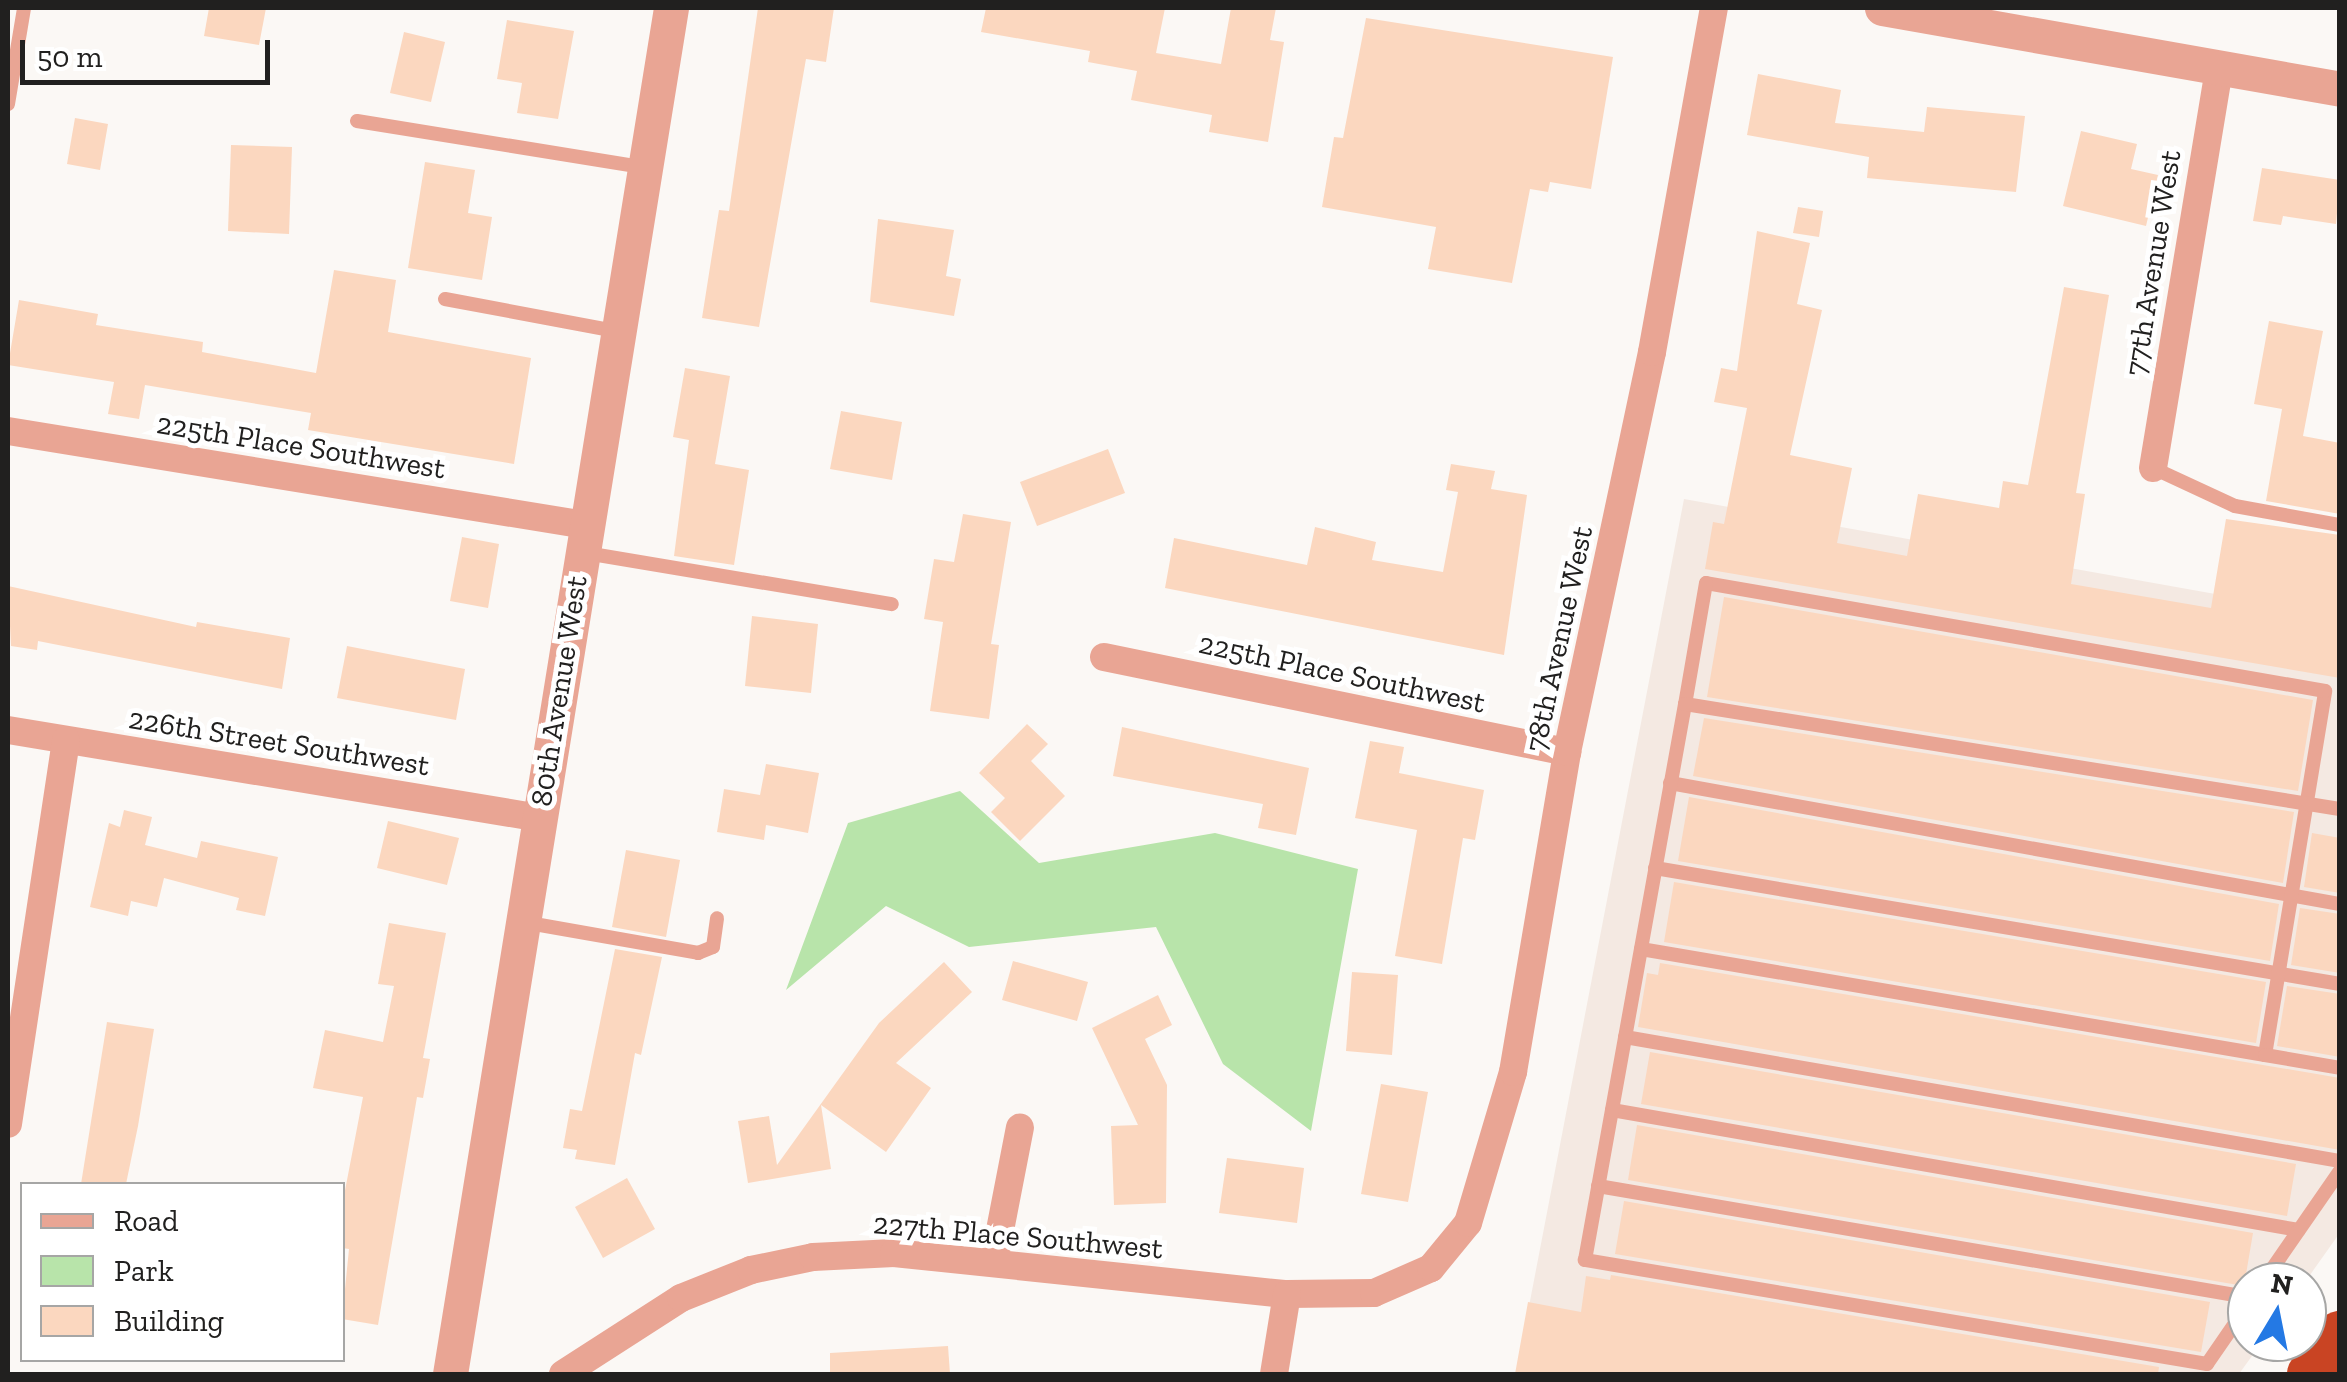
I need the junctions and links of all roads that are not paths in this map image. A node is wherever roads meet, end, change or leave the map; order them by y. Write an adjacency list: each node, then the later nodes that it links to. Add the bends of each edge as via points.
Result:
1 (24, 8): 7 (lane)
2 (671, 8): 9 (street, 80th Avenue West)
3 (1714, 8): 21 (street, 78th Avenue West, via 1652,352)
4 (1882, 8): 5 (street)
5 (2219, 69): 6 (street); 13 (street, 77th Avenue West)
6 (2340, 89)
7 (8, 104)
8 (357, 120): 9 (lane)
9 (643, 168): 11 (street, 80th Avenue West)
10 (446, 299): 11 (lane)
11 (617, 332): 15 (street, 80th Avenue West)
12 (8, 431): 15 (street, 225th Place Southwest)
13 (2153, 468): 14 (lane, via 2235,506)
14 (2340, 525)
15 (582, 538): 16 (lane); 25 (street, 80th Avenue West)
16 (892, 604)
17 (1104, 657): 21 (street, 225th Place Southwest)
18 (1685, 704): 22 (lane); 23 (lane); 23 (lane, via 1706,583 2325,691)
19 (8, 730): 20 (street, 226th Street Southwest)
20 (66, 740): 25 (street, 226th Street Southwest); 38 (street)
21 (1567, 752): 46 (street, 78th Avenue West, via 1493,1153 1468,1223)
22 (1670, 783): 26 (lane); 27 (lane)
23 (2309, 804): 24 (lane); 27 (lane)
24 (2340, 809)
25 (540, 818): 30 (street, 80th Avenue West)
26 (1655, 868): 31 (lane); 32 (lane)
27 (2294, 896): 28 (lane); 32 (lane)
28 (2340, 904)
29 (717, 918): 30 (lane, via 713,948 698,953)
30 (522, 922): 51 (street, 80th Avenue West)
31 (1641, 949): 34 (lane); 35 (lane)
32 (2280, 973): 33 (lane); 35 (lane)
33 (2340, 984)
34 (1625, 1037): 37 (lane); 40 (lane)
35 (2265, 1055): 36 (lane)
36 (2340, 1068)
37 (1612, 1110): 42 (lane); 43 (lane)
38 (8, 1124)
39 (1020, 1127): 44 (street)
40 (2340, 1161)
41 (2340, 1171): 43 (lane)
42 (1598, 1186): 48 (lane); 49 (lane, via 1586,1260 2207,1364)
43 (2299, 1230): 45 (lane)
44 (994, 1262): 47 (street, 227th Place Southwest); 52 (street, 227th Place Southwest, via 894,1253 813,1256 751,1270 681,1298)
45 (2277, 1262)
46 (1431, 1268): 47 (street, 227th Place Southwest, via 1374,1294)
47 (1287, 1294): 53 (street)
48 (2227, 1294)
49 (2227, 1335)
50 (2340, 1336): 54 (highway)
51 (450, 1374)
52 (564, 1374)
53 (1274, 1374)
54 (2312, 1374)

